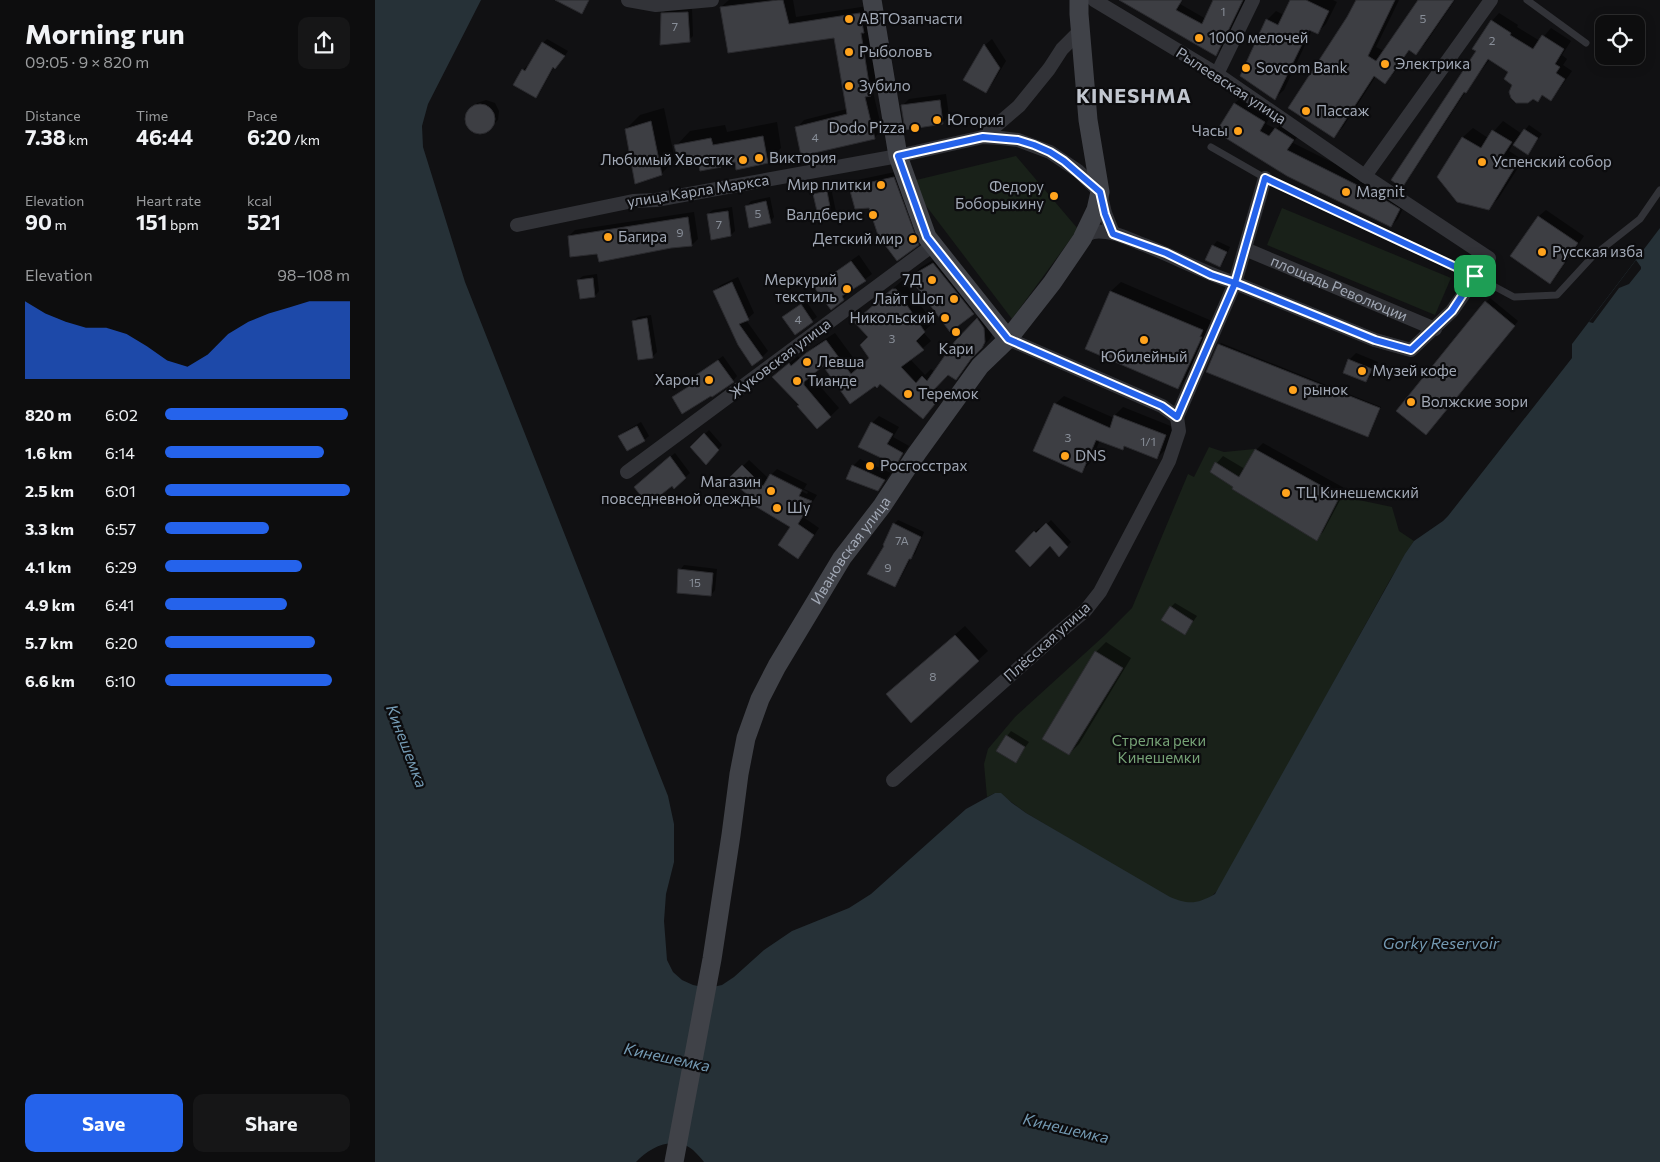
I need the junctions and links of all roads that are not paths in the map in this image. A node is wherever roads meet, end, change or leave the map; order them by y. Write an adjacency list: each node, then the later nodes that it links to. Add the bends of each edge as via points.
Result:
1 (628, 0): 2 (street, via 656,6)
2 (712, 0)
3 (871, 0): 14 (main road)
4 (1079, 0): 9 (main road)
5 (1095, 0): 11 (street, Рылеевская улица)
6 (1253, 0): 11 (street)
7 (1491, 0): 15 (street)
8 (1527, 0): 10 (lane)
9 (1081, 30): 12 (street, via 1062,49 1019,106); 18 (main road, via 1088,120)
10 (1586, 43)
11 (1217, 74): 15 (street, Рылеевская улица)
12 (983, 137): 14 (street, улица Карла Маркса); 18 (street, улица Карла Маркса, via 1018,140 1050,152 1078,171)
13 (1211, 147): 16 (lane)
14 (898, 156): 19 (street, улица Карла Маркса, via 656,200 633,201); 22 (main road, via 927,237)
15 (1365, 176): 24 (street, Рылеевская улица)
16 (1265, 178): 23 (street); 25 (lane)
17 (1660, 190): 25 (lane, via 1639,218 1593,256 1557,294 1515,297)
18 (1100, 192): 20 (street); 21 (main road, Ивановская улица, via 1095,215)
19 (517, 225)
20 (1113, 234): 21 (street, площадь Революции, via 1091,233); 26 (street, площадь Революции)
21 (1082, 239): 28 (main road, Ивановская улица)
22 (933, 245): 28 (main road); 30 (street, Жуковская улица)
23 (1245, 249): 26 (street); 27 (street, площадь Революции)
24 (1489, 258): 25 (street, площадь Революции)
25 (1475, 276): 27 (street, площадь Революции, via 1452,311)
26 (1235, 283): 27 (street, площадь Революции, via 1375,340 1411,350); 29 (street)
27 (1435, 329)
28 (1008, 339): 29 (street, via 1162,406); 32 (main road, Ивановская улица, via 980,366 842,558 760,699 742,756 712,959)
29 (1177, 417): 31 (street, Плёсская улица, via 1179,431 1169,461 1101,592 1085,611)
30 (627, 472)
31 (893, 780)
32 (675, 1157)

